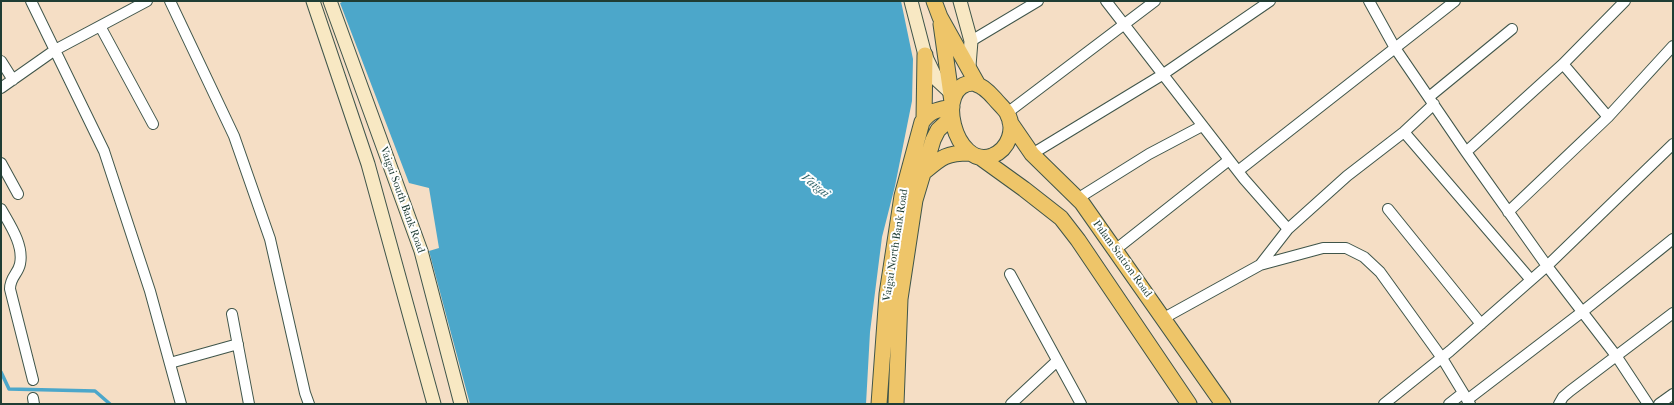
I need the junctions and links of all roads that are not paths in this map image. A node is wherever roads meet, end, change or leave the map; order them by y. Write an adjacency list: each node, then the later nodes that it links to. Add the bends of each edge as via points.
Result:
1 (31, 1): 23 (street)
2 (147, 1): 17 (street)
3 (170, 1): 75 (street, via 234,136 270,239)
4 (313, 1): 76 (street, Vaigai South Bank Road, via 368,164)
5 (330, 1): 77 (street, Vaigai South Bank Road, via 421,251)
6 (911, 1): 24 (street)
7 (934, 1): 16 (main road)
8 (960, 1): 20 (street)
9 (1038, 1): 20 (street)
10 (1106, 1): 18 (street)
11 (1155, 1): 18 (street)
12 (1270, 1): 28 (street)
13 (1455, 1): 22 (street)
14 (1625, 1): 26 (street)
15 (1374, 3): 22 (street)
16 (940, 17): 27 (main road); 33 (main road)
17 (100, 26): 23 (street); 37 (street)
18 (1124, 26): 28 (street); 35 (street)
19 (1512, 29): 32 (street)
20 (971, 41): 27 (street)
21 (1673, 46): 34 (street)
22 (1395, 48): 32 (street); 46 (street)
23 (55, 50): 29 (street); 69 (street, via 104,151 150,291)
24 (925, 55): 33 (street); 36 (main road, Vaigai North Bank Road)
25 (1, 61): 29 (street)
26 (1564, 64): 34 (street); 41 (street)
27 (969, 66): 30 (main road)
28 (1162, 75): 38 (street); 42 (street)
29 (13, 80): 31 (street)
30 (978, 85): 33 (main road, via 961,87); 35 (main road, via 991,95)
31 (1, 88)
32 (1431, 101): 39 (street); 41 (street)
33 (952, 105): 36 (main road, via 932,112); 43 (main road, via 958,135); 47 (main road, Vaigai North Bank Road, via 935,135)
34 (1608, 117): 52 (street)
35 (1008, 118): 42 (main road, Palam Station Road); 43 (main road, via 1010,137 1003,148 993,156)
36 (924, 119): 78 (main road, Vaigai North Bank Road, via 902,196 887,294)
37 (153, 124)
38 (1202, 126): 44 (street); 49 (street, via 1149,154)
39 (1404, 132): 53 (street, via 1347,176); 59 (street)
40 (1673, 144): 57 (street)
41 (1466, 152): 52 (street)
42 (1032, 154): 49 (main road, Palam Station Road)
43 (975, 155): 47 (main road, via 954,153 945,156); 82 (main road, via 1061,218)
44 (1229, 160): 46 (street); 55 (street)
45 (1, 163): 48 (street)
46 (1238, 171): 53 (street)
47 (923, 174): 79 (main road, Vaigai North Bank Road, via 915,200 900,299)
48 (18, 194)
49 (1078, 199): 55 (main road, Palam Station Road)
50 (1, 209): 70 (street, via 17,239 20,253 20,263 10,283 10,290)
51 (1388, 209): 64 (street)
52 (1508, 212): 57 (street)
53 (1288, 229): 56 (street)
54 (1673, 239): 60 (street)
55 (1115, 250): 63 (main road, Palam Station Road)
56 (1260, 265): 63 (street); 67 (street, via 1323,248 1346,248 1364,257 1380,272)
57 (1547, 266): 59 (street); 60 (street)
58 (1010, 274): 68 (street)
59 (1531, 280): 64 (street)
60 (1582, 312): 66 (street); 72 (street)
61 (1673, 313): 66 (street)
62 (232, 314): 65 (street)
63 (1164, 318): 83 (main road, Palam Station Road)
64 (1481, 324): 67 (street)
65 (238, 344): 69 (street); 74 (street)
66 (1617, 357): 86 (street, via 1570,391); 87 (street)
67 (1442, 358): 72 (street); 84 (street)
68 (1057, 361): 80 (street); 81 (street)
69 (170, 363): 73 (street)
70 (33, 380)
71 (1673, 394): 88 (street)
72 (1467, 399): 85 (street)
73 (181, 404)
74 (249, 404)
75 (309, 404)
76 (434, 404)
77 (461, 404)
78 (879, 404)
79 (896, 404)
80 (1011, 404)
81 (1081, 404)
82 (1189, 404)
83 (1223, 404)
84 (1384, 404)
85 (1449, 404)
86 (1559, 404)
87 (1648, 404)
88 (1659, 404)

